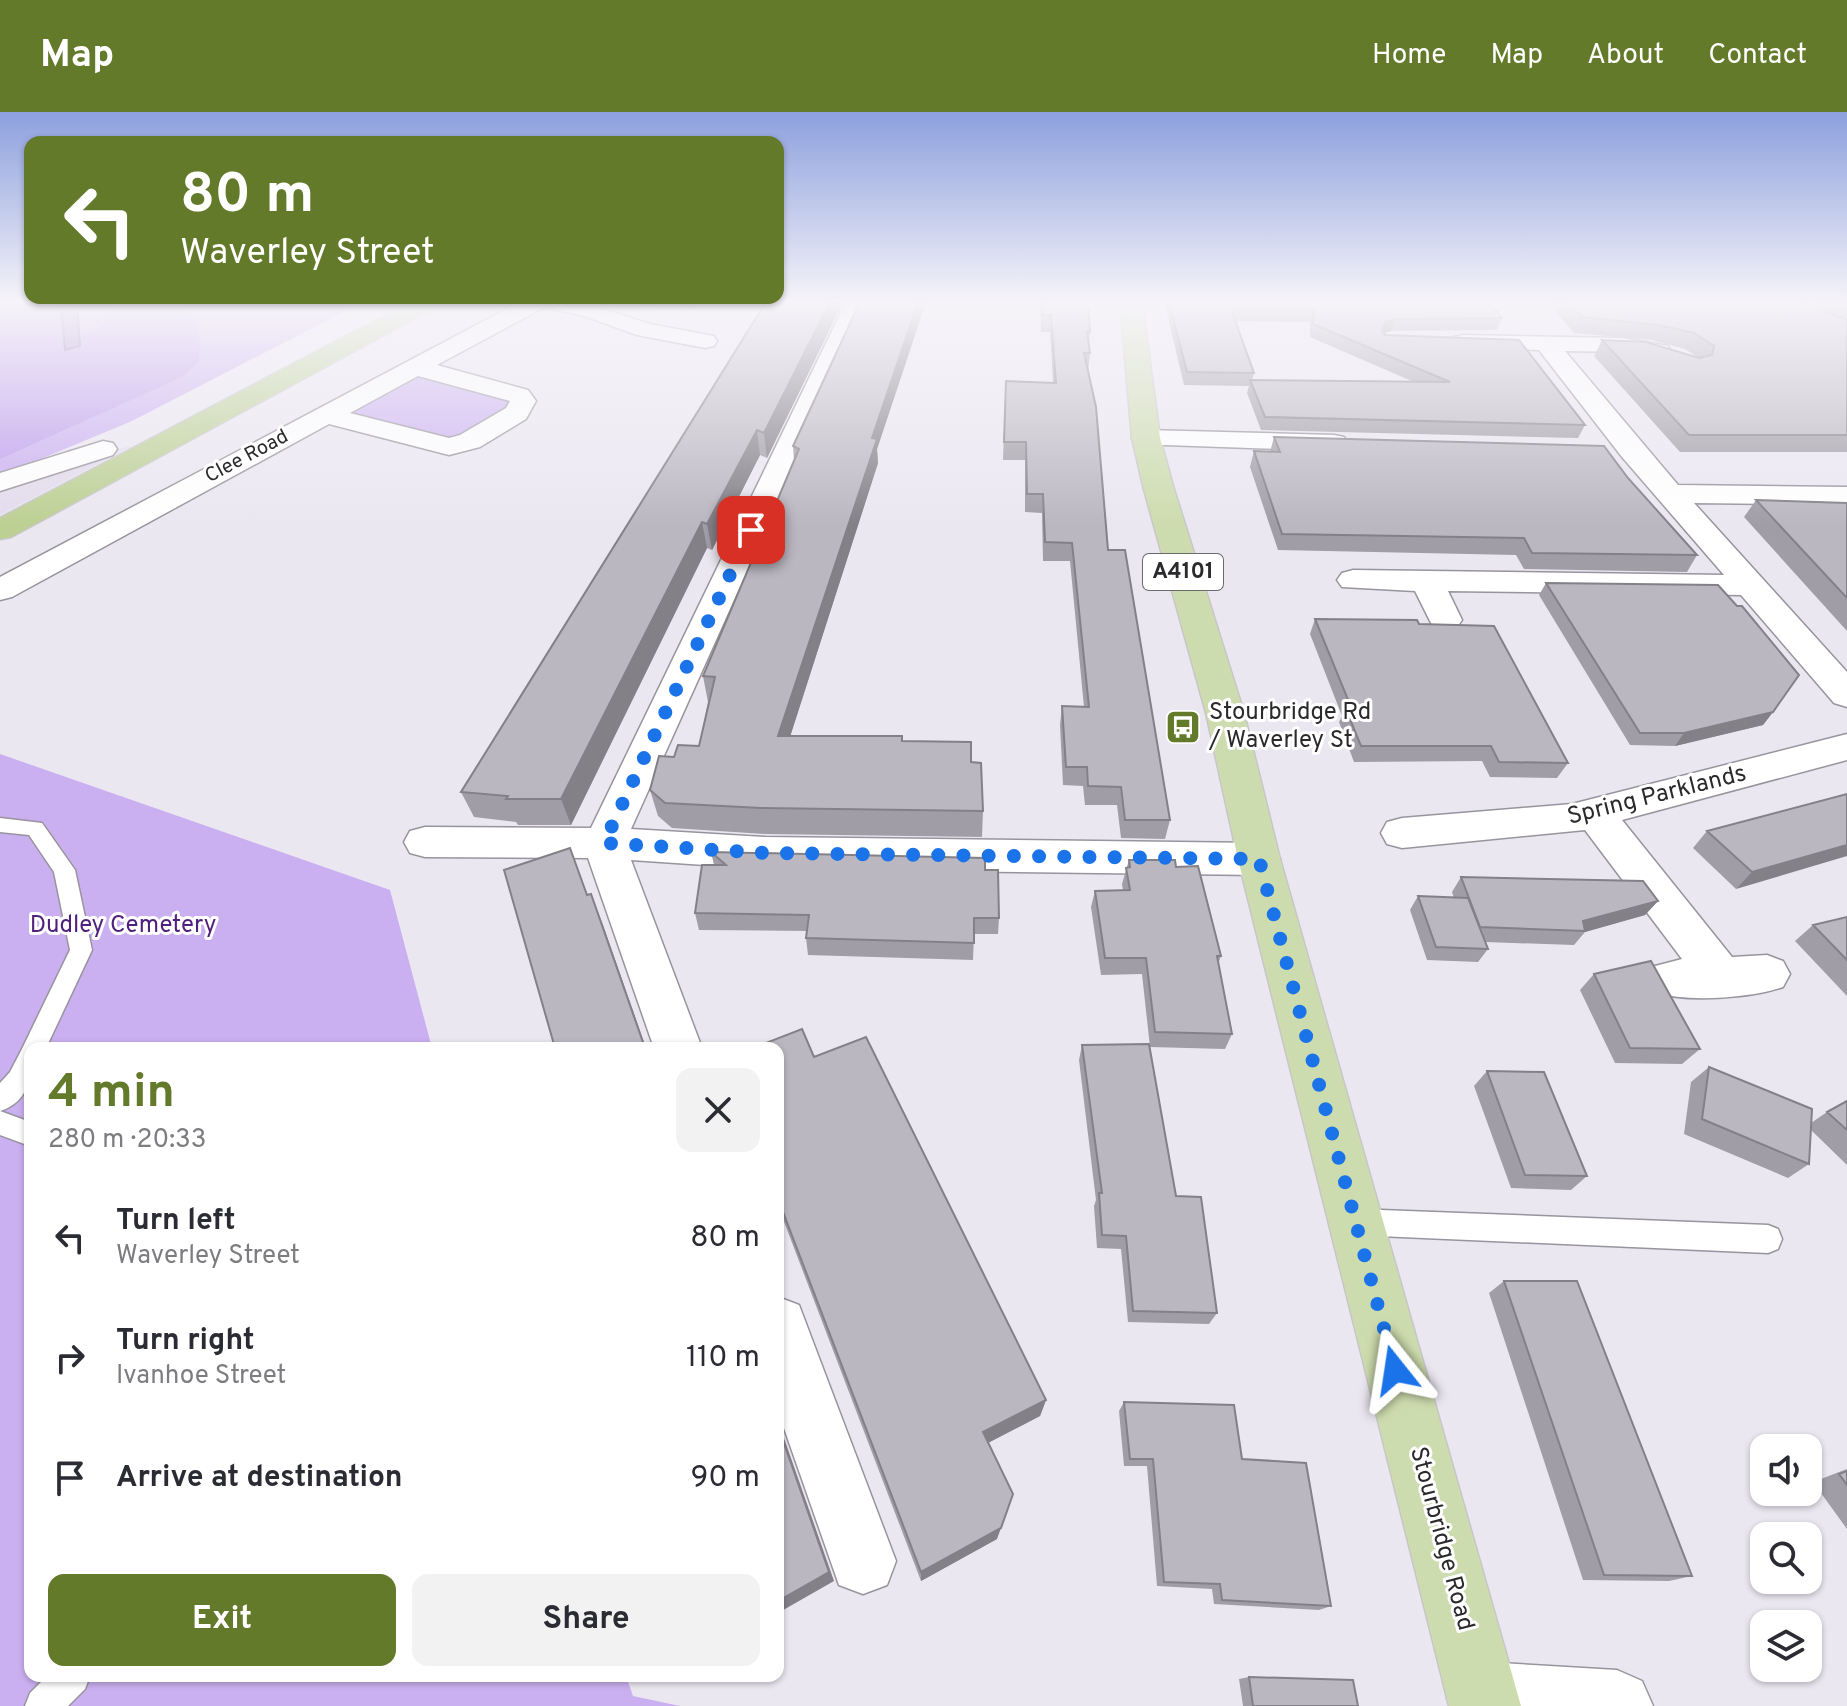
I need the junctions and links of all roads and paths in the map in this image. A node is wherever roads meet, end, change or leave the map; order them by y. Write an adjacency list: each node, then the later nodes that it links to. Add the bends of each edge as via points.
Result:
1 (243, 376): 11 (highway)
2 (288, 376): 18 (highway)
3 (398, 376): 8 (street, Clee Road)
4 (449, 376): 8 (street, via 523,401 517,413 470,441 449,447)
5 (822, 376): 32 (street)
6 (1139, 376): 9 (main road, Stourbridge Road / A4101)
7 (1573, 376): 13 (street)
8 (326, 415): 22 (street, Clee Road)
9 (1146, 438): 10 (street); 33 (main road, Stourbridge Road / A4101, via 1225,713)
10 (1366, 444)
11 (103, 449): 14 (street); 17 (highway)
12 (1601, 450): 13 (street)
13 (1632, 451): 15 (street)
14 (0, 482)
15 (1670, 494): 16 (street); 21 (street)
16 (1847, 496)
17 (0, 503)
18 (0, 530)
19 (1353, 580): 20 (street)
20 (1427, 581): 21 (street); 23 (street)
21 (1752, 585): 24 (street)
22 (0, 590)
23 (1445, 620)
24 (1847, 695)
25 (1847, 747): 27 (street, Spring Parklands)
26 (1446, 792): 29 (street)
27 (1594, 813): 29 (street, Spring Parklands); 35 (street)
28 (0, 825): 37 (lane, via 35,828 64,870 81,950)
29 (1464, 828): 30 (street, Spring Parklands)
30 (1402, 833)
31 (425, 842): 32 (street)
32 (604, 843): 33 (street, via 765,853); 38 (street)
33 (1259, 859): 43 (main road, Stourbridge Road / A4101)
34 (1767, 974): 35 (street)
35 (1722, 978): 36 (street)
36 (1671, 979)
37 (37, 1042)
38 (676, 1042)
39 (24, 1070): 40 (lane)
40 (0, 1100)
41 (0, 1123): 42 (lane)
42 (24, 1132)
43 (1355, 1222): 44 (lane); 48 (main road, Stourbridge Road / A4101)
44 (1768, 1239)
45 (784, 1343): 46 (street)
46 (863, 1561)
47 (66, 1682): 49 (lane)
48 (1484, 1702): 50 (street)
49 (43, 1706)
50 (1617, 1706)

